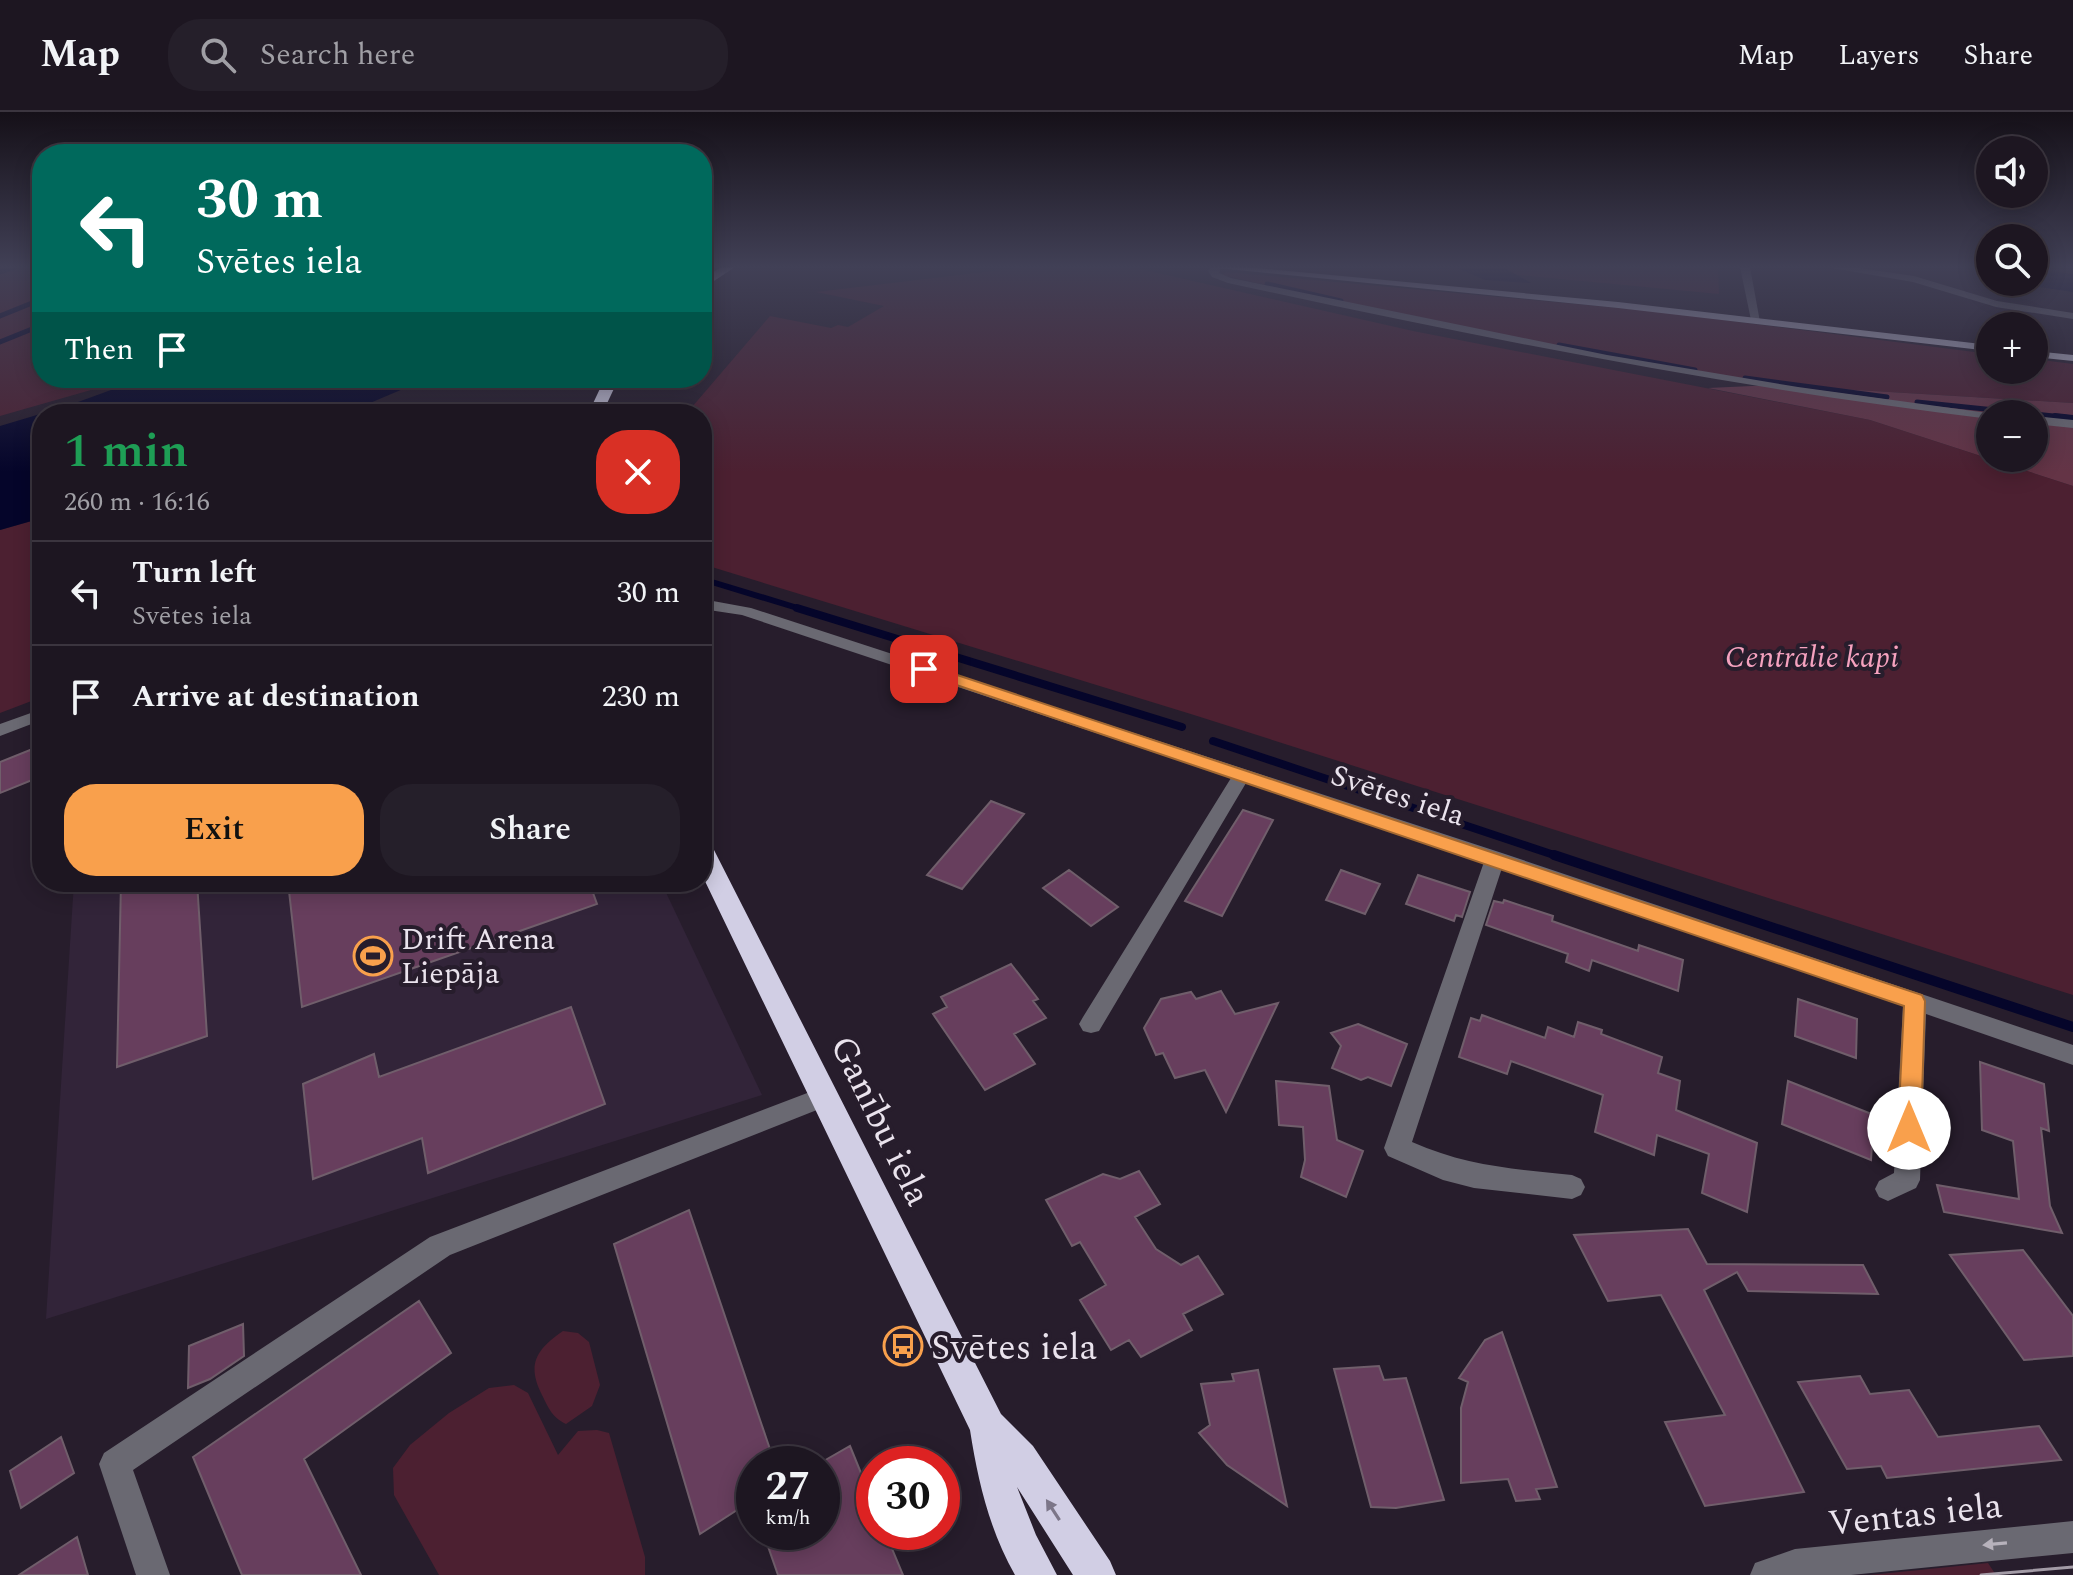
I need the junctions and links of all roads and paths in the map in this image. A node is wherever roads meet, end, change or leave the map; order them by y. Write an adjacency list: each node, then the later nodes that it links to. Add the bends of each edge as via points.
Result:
1 (1488, 335): 6 (street, via 1811,394)
2 (1884, 335): 3 (main road)
3 (1976, 346)
4 (2048, 355): 5 (main road)
5 (2073, 358)
6 (1976, 413)
7 (2048, 421): 8 (street)
8 (2073, 424)
9 (712, 606): 12 (street, Svētes iela, via 745,611)
10 (32, 718): 11 (street)
11 (0, 730)
12 (1241, 776): 13 (street, Svētes iela); 16 (street)
13 (1495, 858): 15 (street, Svētes iela); 19 (street, via 1397,1148 1474,1176)
14 (712, 870): 18 (highway, Ganību iela)
15 (1915, 1001): 17 (street, Svētes iela); 20 (street, via 1907,1180)
16 (1091, 1024)
17 (2073, 1055)
18 (823, 1097): 21 (highway, Ganību iela); 23 (street, via 440,1246 115,1464)
19 (1572, 1187)
20 (1888, 1189)
21 (988, 1427): 24 (highway, Ganību iela, via 998,1490); 25 (highway, Ganību iela, one-way to 21, via 1020,1459)
22 (2073, 1537): 26 (street, Ventas iela, one-way to 26, via 1827,1561)
23 (153, 1575)
24 (1037, 1575)
25 (1096, 1575)
26 (1767, 1575)

